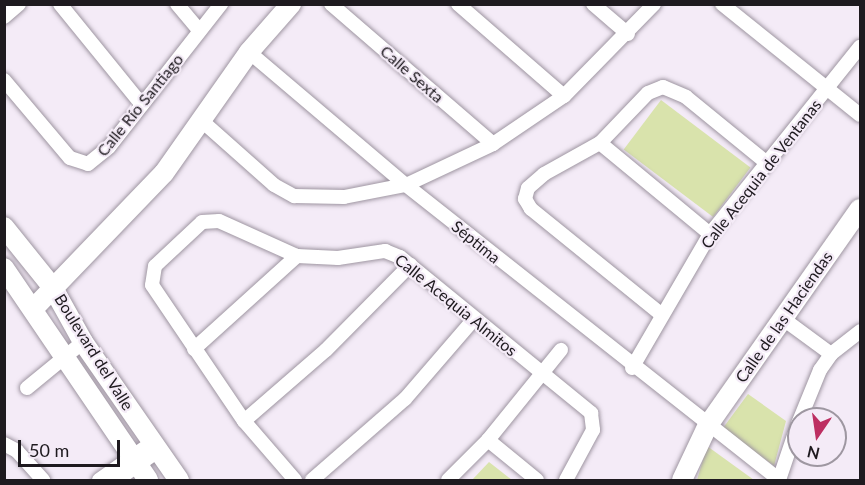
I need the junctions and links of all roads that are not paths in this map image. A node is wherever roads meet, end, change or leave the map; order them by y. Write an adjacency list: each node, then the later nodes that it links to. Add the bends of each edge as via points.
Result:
1 (19, 4): 11 (street)
2 (60, 4): 19 (street)
3 (177, 4): 12 (street)
4 (221, 4): 12 (street, Calle Río Santiago)
5 (291, 4): 15 (street)
6 (331, 4): 23 (street, Calle Sexta)
7 (458, 4): 18 (street)
8 (593, 4): 13 (street)
9 (654, 4): 13 (street)
10 (726, 6): 17 (street)
11 (4, 17)
12 (200, 31): 19 (street, Calle Río Santiago)
13 (628, 34): 18 (street)
14 (861, 47): 17 (street, Calle Acequia de Ventanas)
15 (249, 52): 21 (street); 25 (street, Séptima)
16 (4, 80): 19 (street, Calle Río Santiago, via 70,158 80,164 88,164 102,155)
17 (826, 89): 20 (street); 24 (street, Calle Acequia de Ventanas)
18 (564, 96): 23 (street)
19 (142, 105)
20 (861, 115)
21 (202, 121): 25 (street, via 283,191 317,200); 32 (street, via 133,209)
22 (600, 143): 24 (street, via 648,93 663,87 686,97); 28 (street); 34 (street, via 532,182 525,194 527,204)
23 (493, 144): 25 (street)
24 (767, 162): 28 (street, Calle Acequia de Ventanas)
25 (406, 185): 43 (street, Séptima)
26 (861, 209): 36 (street, Calle de las Haciendas)
27 (4, 227): 32 (street, Boulevard del Valle)
28 (710, 234): 34 (street, Calle Acequia de Ventanas)
29 (297, 256): 30 (street, Calle Acequia Almitos, via 338,258 386,251); 39 (street); 39 (street, Calle Acequia Almitos, via 219,221 202,222 175,244 155,266 152,285)
30 (410, 266): 35 (street, Calle Acequia Almitos); 47 (street, via 326,350)
31 (4, 268): 33 (street, Boulevard del Valle)
32 (53, 288): 33 (street); 38 (street, Boulevard del Valle)
33 (34, 308): 42 (street, Boulevard del Valle)
34 (662, 315): 43 (street, Calle Acequia de Ventanas)
35 (474, 318): 44 (street, Calle Acequia Almitos); 59 (street, via 391,413)
36 (782, 318): 41 (street); 48 (street, Calle de las Haciendas)
37 (861, 331): 41 (street)
38 (83, 342): 42 (street); 51 (street, Boulevard del Valle)
39 (194, 349): 47 (street, Calle Acequia Almitos)
40 (561, 350): 44 (street)
41 (831, 354): 46 (street)
42 (65, 356): 45 (street); 53 (street, Boulevard del Valle)
43 (632, 368): 48 (street, Séptima)
44 (540, 374): 49 (street); 62 (street, Calle Acequia Almitos, via 594,418 593,430)
45 (27, 388)
46 (805, 407)
47 (244, 421): 58 (street, Calle Acequia Almitos)
48 (708, 425): 63 (street, Calle de las Haciendas); 64 (street, Séptima)
49 (488, 440): 60 (street); 61 (street)
50 (4, 444): 54 (street, via 17,451)
51 (156, 446): 53 (street); 57 (street, Boulevard del Valle)
52 (787, 456): 64 (street)
53 (139, 468): 55 (street); 56 (street)
54 (43, 480)
55 (99, 480)
56 (117, 480)
57 (179, 480)
58 (295, 480)
59 (312, 480)
60 (448, 480)
61 (537, 480)
62 (566, 480)
63 (682, 480)
64 (779, 480)

